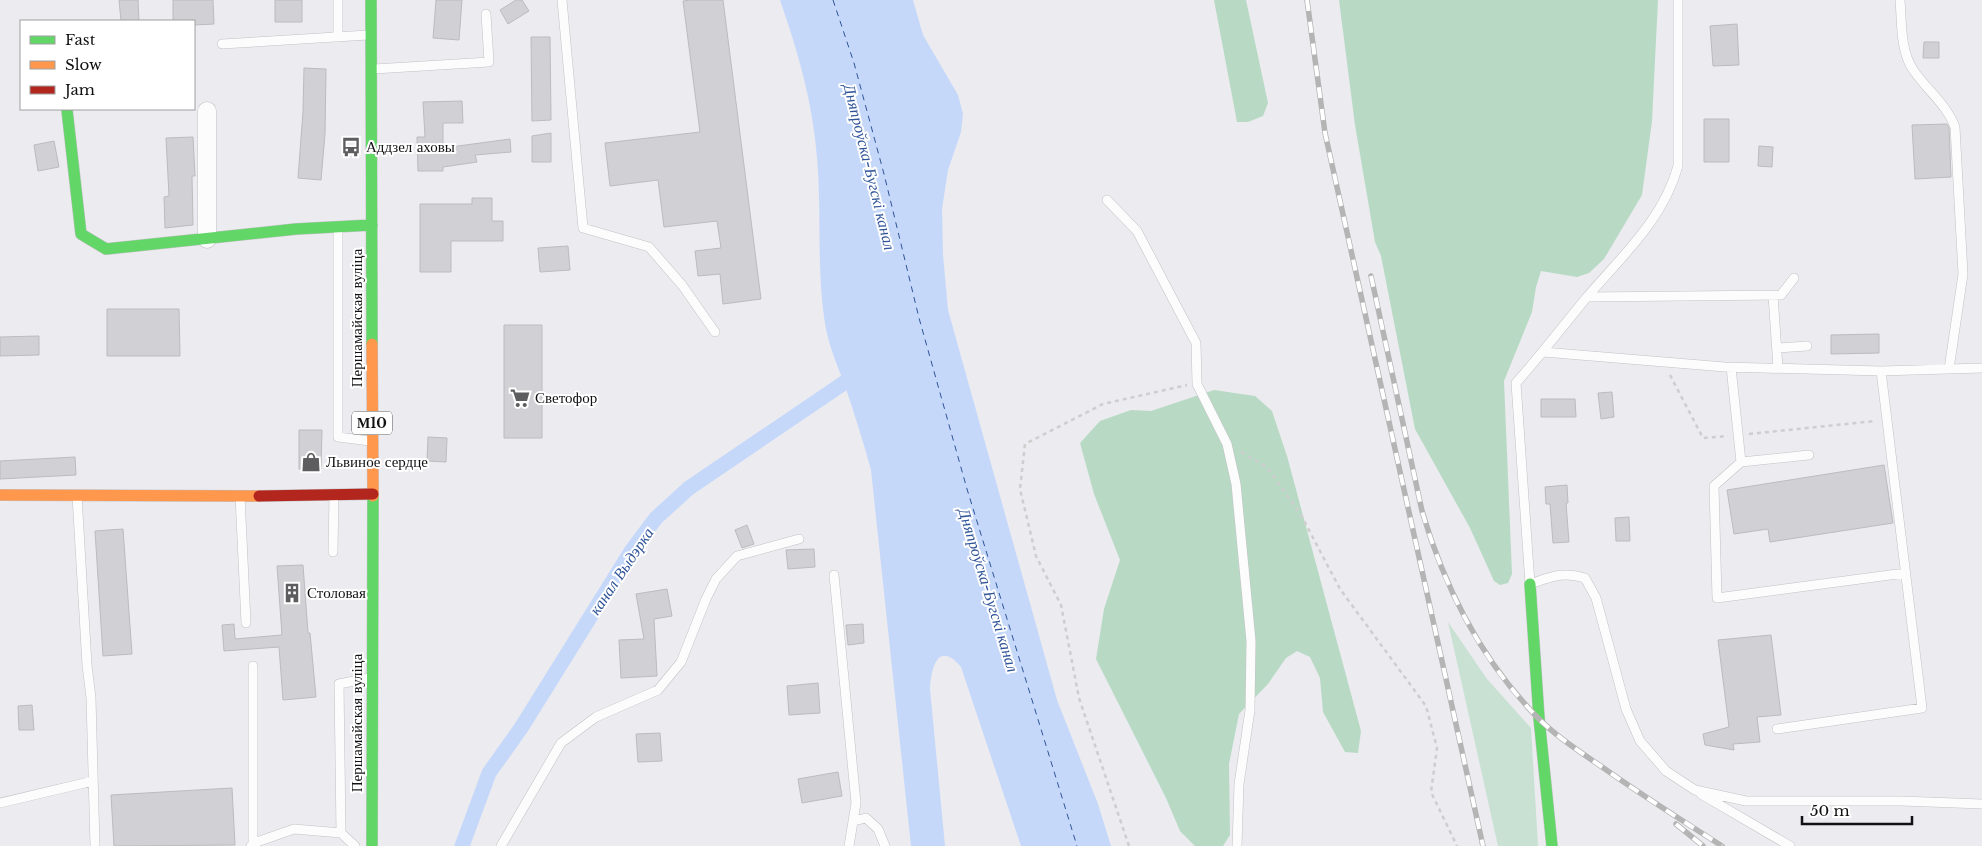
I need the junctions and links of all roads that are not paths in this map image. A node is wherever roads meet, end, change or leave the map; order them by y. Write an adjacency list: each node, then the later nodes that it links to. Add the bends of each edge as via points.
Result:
1 (338, 0): 8 (lane)
2 (371, 0): 7 (street, Першамайская вуліца / М10)
3 (562, 0): 20 (lane, via 583,228 649,247)
4 (1678, 0): 19 (lane, via 1678,166 1673,184 1645,232)
5 (1900, 0): 27 (lane, via 1905,50 1913,70 1951,116 1955,127 1963,274)
6 (486, 14): 10 (lane, via 489,62)
7 (371, 35): 8 (lane); 10 (street, Першамайская вуліца / М10)
8 (338, 37): 9 (lane)
9 (222, 44)
10 (371, 70): 14 (street, Першамайская вуліца / М10)
11 (68, 110): 16 (street, via 81,234 106,249)
12 (207, 111): 16 (street)
13 (1107, 200): 59 (lane, via 1137,231 1196,343 1197,384 1227,444 1236,484 1251,641 1250,710 1239,784)
14 (372, 225): 15 (street); 29 (street, Першамайская вуліца / М10)
15 (338, 227): 16 (street); 29 (lane, via 338,437)
16 (207, 239)
17 (1794, 278): 18 (lane, via 1781,294)
18 (1773, 295): 19 (lane); 22 (lane)
19 (1587, 297): 23 (lane)
20 (715, 332)
21 (1807, 346): 22 (lane)
22 (1777, 348): 25 (lane)
23 (1543, 352): 24 (lane); 41 (lane, via 1516,383)
24 (1731, 367): 25 (lane); 31 (lane)
25 (1778, 368): 28 (lane)
26 (1982, 368): 27 (lane)
27 (1949, 369): 28 (lane)
28 (1881, 371): 39 (lane)
29 (372, 441): 33 (street, Першамайская вуліца / М10)
30 (1809, 455): 31 (lane)
31 (1741, 462): 39 (lane, via 1714,486 1717,598)
32 (77, 494): 34 (street); 36 (street); 46 (lane, via 91,698)
33 (373, 494): 35 (street); 44 (street, Першамайская вуліца / М10)
34 (0, 495)
35 (334, 495): 36 (street); 38 (lane)
36 (240, 496): 42 (lane)
37 (799, 539): 56 (lane, via 737,556 716,579 681,662 658,690 596,717 561,743)
38 (333, 552)
39 (1906, 573): 45 (lane, via 1922,708)
40 (834, 575): 50 (lane, via 856,803)
41 (1530, 584): 47 (lane, via 1557,575 1572,574 1585,578 1596,598 1626,710 1640,741 1666,771); 60 (street)
42 (246, 623)
43 (253, 666): 52 (lane)
44 (372, 678): 51 (lane, via 338,684); 55 (street, Першамайская вуліца / М10)
45 (1777, 730)
46 (93, 780): 48 (lane); 53 (lane)
47 (1695, 790): 49 (lane, via 1746,801 1902,800); 61 (lane)
48 (0, 803)
49 (1982, 804)
50 (854, 821): 57 (lane); 58 (lane, via 866,818 878,829)
51 (341, 833): 52 (lane, via 294,829); 54 (lane)
52 (253, 845)
53 (94, 846)
54 (355, 846)
55 (372, 846)
56 (501, 846)
57 (850, 846)
58 (885, 846)
59 (1237, 846)
60 (1552, 846)
61 (1790, 846)

